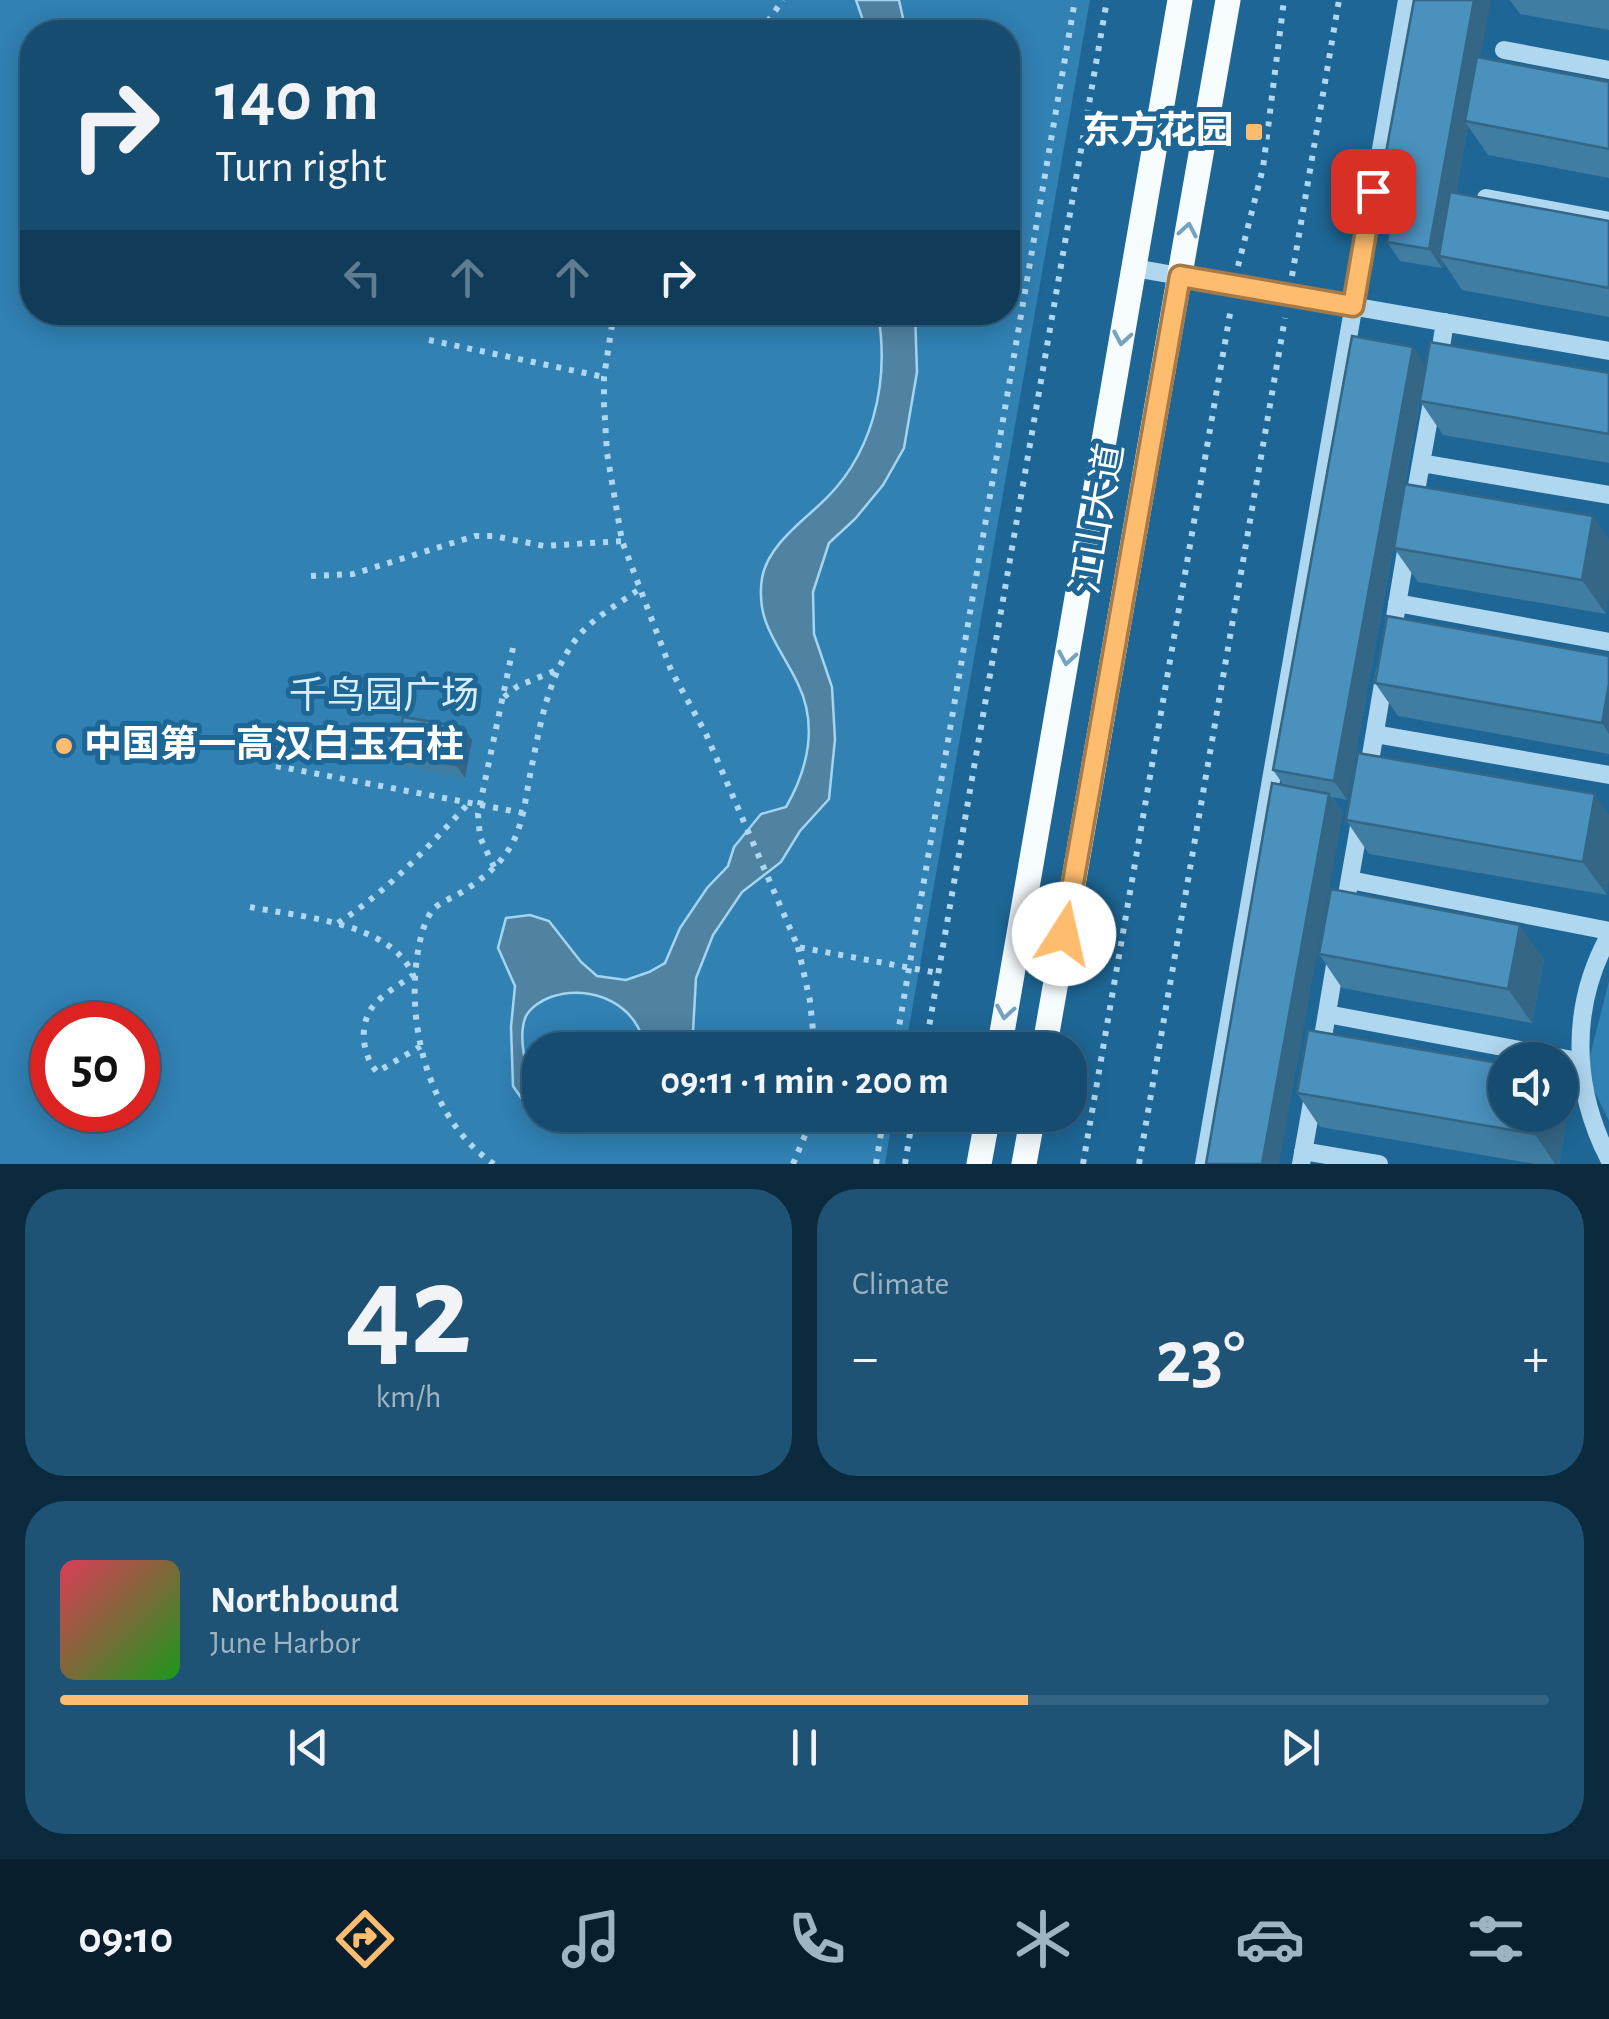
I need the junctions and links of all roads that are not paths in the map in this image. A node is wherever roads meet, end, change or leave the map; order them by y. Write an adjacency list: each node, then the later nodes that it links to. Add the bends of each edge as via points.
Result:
1 (1180, 0): 8 (main road, 江山大道)
2 (1228, 0): 9 (main road, 江山大道, one-way to 2)
3 (1407, 0): 10 (lane)
4 (1504, 50): 5 (lane)
5 (1609, 70)
6 (1486, 198): 7 (lane)
7 (1609, 220)
8 (1134, 268): 9 (lane); 22 (main road, 江山大道, one-way to 22)
9 (1180, 276): 10 (lane); 23 (main road, 江山大道)
10 (1353, 306): 11 (lane); 32 (lane)
11 (1445, 322): 12 (lane); 13 (lane)
12 (1609, 351)
13 (1421, 463): 14 (lane); 15 (lane)
14 (1609, 494)
15 (1398, 602): 16 (lane); 17 (lane)
16 (1609, 642)
17 (1375, 734): 18 (lane); 19 (lane)
18 (1609, 775)
19 (1350, 880): 20 (lane); 21 (lane)
20 (1609, 933): 25 (lane, via 1586,987)
21 (1327, 1014): 24 (lane); 28 (lane)
22 (1002, 1032)
23 (1047, 1032)
24 (1488, 1044)
25 (1578, 1061): 29 (lane)
26 (985, 1132): 30 (main road)
27 (1029, 1132): 31 (main road)
28 (1302, 1157): 33 (lane)
29 (1609, 1159)
30 (979, 1164)
31 (1024, 1164)
32 (1204, 1164)
33 (1378, 1164)

